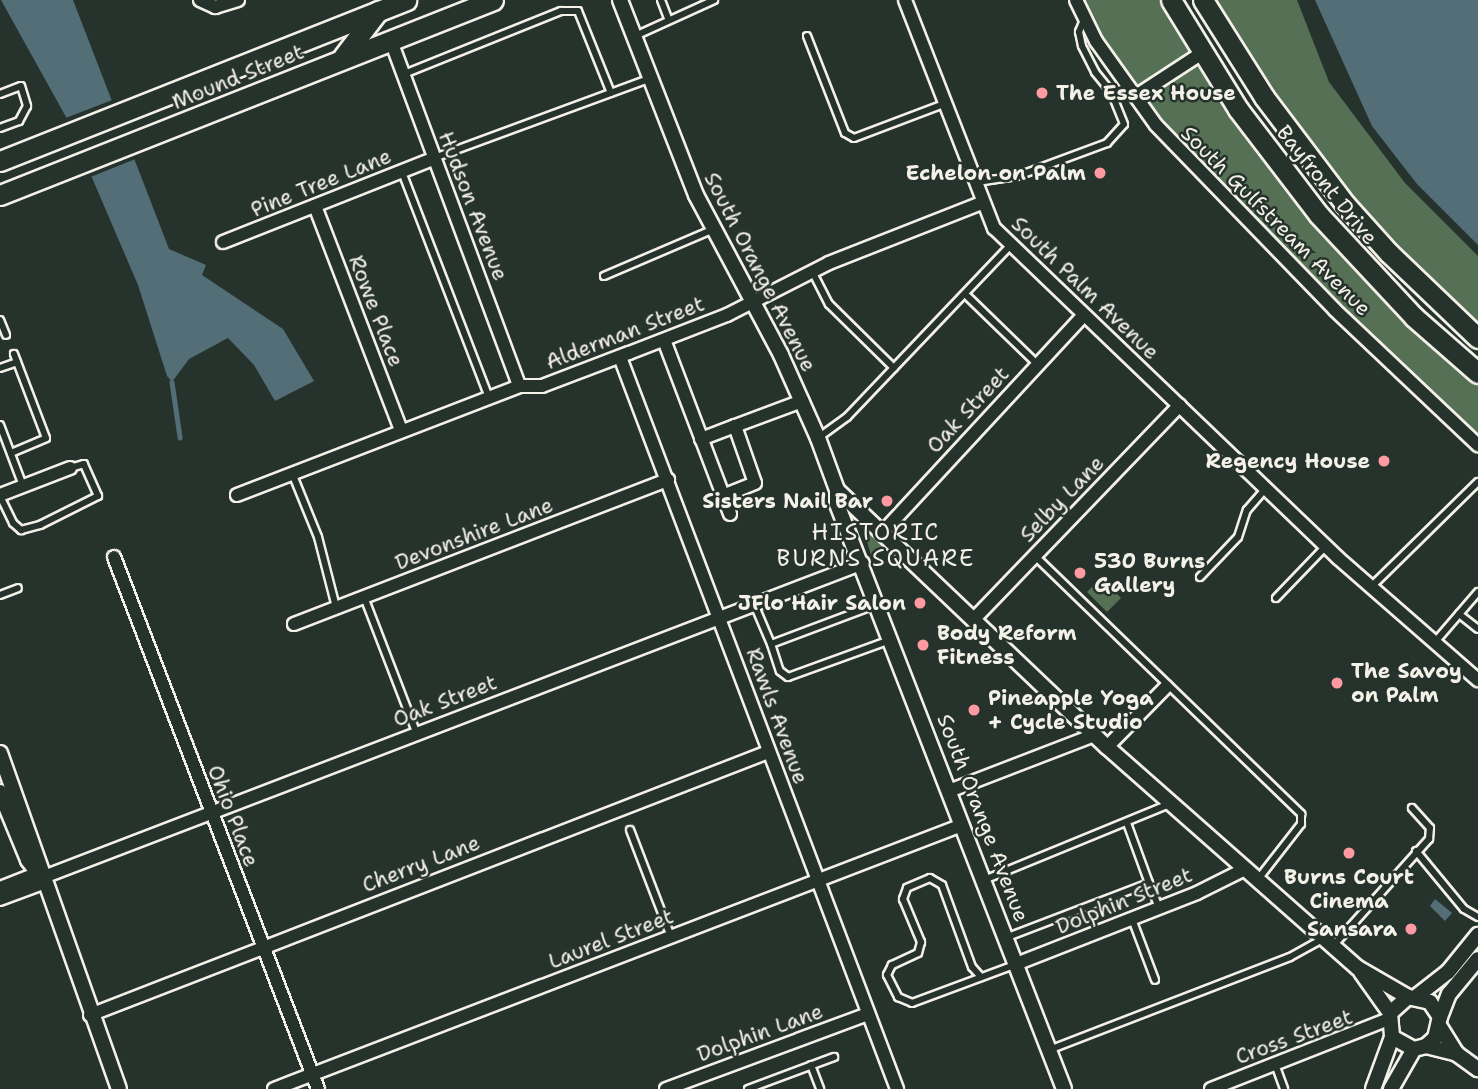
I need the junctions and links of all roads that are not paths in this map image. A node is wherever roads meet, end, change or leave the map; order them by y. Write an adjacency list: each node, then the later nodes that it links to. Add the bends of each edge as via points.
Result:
1 (200, 0): 2 (street, via 215,7)
2 (238, 0)
3 (406, 0): 12 (main road, Mound Street)
4 (492, 0): 17 (main road, Mound Street)
5 (620, 0): 16 (street, South Orange Avenue)
6 (661, 0): 13 (lane)
7 (905, 0): 26 (street, South Palm Avenue)
8 (1076, 0): 14 (street, South Gulfstream Avenue)
9 (1171, 0): 18 (main road, Bayfront Drive)
10 (1203, 0): 45 (main road, Bayfront Drive, via 1264,97 1330,186 1389,253)
11 (710, 1): 13 (lane)
12 (375, 6): 19 (main road); 29 (main road, Mound Street)
13 (668, 18): 16 (lane, via 659,29)
14 (1084, 18): 22 (lane, via 1079,32 1082,46); 23 (street, South Gulfstream Avenue)
15 (807, 36): 26 (lane, via 845,133 854,138)
16 (633, 37): 21 (street, South Orange Avenue)
17 (391, 41): 19 (main road, Mound Street); 20 (street, Hudson Avenue)
18 (1202, 53): 23 (street); 53 (main road, Bayfront Drive, via 1319,215 1414,317)
19 (340, 60): 32 (main road, Mound Street)
20 (403, 75): 24 (lane, via 561,11 578,11); 28 (street, Hudson Avenue)
21 (649, 79): 24 (lane); 35 (street, South Orange Avenue)
22 (1111, 92): 23 (lane); 31 (lane, via 1124,124 1107,143 1018,176)
23 (1133, 92): 63 (street, South Gulfstream Avenue, via 1181,152 1326,300)
24 (611, 93): 28 (lane)
25 (0, 94): 27 (lane, via 21,86 27,106 19,121)
26 (944, 104): 31 (street, South Palm Avenue)
27 (0, 128)
28 (433, 159): 30 (street, Pine Tree Lane); 54 (street, Hudson Avenue)
29 (0, 161)
30 (402, 172): 34 (street, Pine Tree Lane); 55 (lane)
31 (974, 183): 33 (street, South Palm Avenue)
32 (0, 195)
33 (981, 203): 37 (street, South Palm Avenue, via 993,228); 38 (street, Alderman Street)
34 (315, 206): 36 (street, Pine Tree Lane); 60 (street, Rowe Place)
35 (712, 230): 39 (lane); 41 (street, South Orange Avenue)
36 (223, 242)
37 (1011, 245): 40 (lane); 42 (street, South Palm Avenue)
38 (813, 273): 41 (street, Alderman Street); 52 (lane, via 829,304)
39 (604, 276)
40 (965, 294): 50 (lane); 52 (lane)
41 (751, 301): 46 (street, Alderman Street); 56 (street, South Orange Avenue)
42 (1084, 315): 50 (street, Oak Street); 57 (street, South Palm Avenue)
43 (0, 320): 44 (lane)
44 (6, 335)
45 (1478, 338)
46 (664, 340): 48 (street, Alderman Street); 61 (street)
47 (14, 354): 49 (lane)
48 (620, 357): 54 (street, Alderman Street, via 542,386); 67 (street, Rawls Avenue)
49 (17, 362): 51 (lane); 64 (lane, via 46,438)
50 (1037, 364): 76 (street, Oak Street)
51 (0, 368)
52 (894, 368): 62 (lane, via 835,429)
53 (1478, 373)
54 (519, 386): 55 (street, Alderman Street)
55 (489, 397): 60 (street, Alderman Street)
56 (802, 401): 59 (street); 62 (street, South Orange Avenue)
57 (1180, 405): 70 (street, South Palm Avenue); 78 (street, Selby Lane)
58 (0, 425): 64 (lane)
59 (735, 426): 61 (street); 74 (street, via 755,483)
60 (401, 430): 66 (street, Alderman Street)
61 (701, 439): 74 (street)
62 (818, 439): 71 (street, South Orange Avenue)
63 (1478, 445)
64 (11, 453): 69 (lane)
65 (69, 468): 69 (street); 73 (lane, via 85,464 98,496 40,525 21,530)
66 (292, 473): 72 (street, Alderman Street); 90 (lane, via 318,537)
67 (668, 480): 86 (street, Devonshire Lane); 92 (street, Rawls Avenue)
68 (1478, 482): 82 (lane)
69 (23, 486): 73 (street)
70 (1266, 488): 77 (street, South Palm Avenue); 81 (lane, via 1247,510 1238,537)
71 (841, 494): 76 (street); 80 (street, South Orange Avenue, via 837,504)
72 (237, 495)
73 (0, 496)
74 (723, 496): 75 (street)
75 (730, 514)
76 (882, 533): 93 (street)
77 (1326, 546): 82 (street, South Palm Avenue); 87 (lane)
78 (1035, 555): 93 (street, Selby Lane); 100 (lane, via 1157,670)
79 (114, 557): 110 (street, Ohio Place)
80 (863, 562): 88 (street, Oak Street); 89 (street, South Orange Avenue)
81 (1200, 577)
82 (1371, 587): 97 (street, South Palm Avenue)
83 (18, 588): 85 (lane)
84 (1478, 592): 91 (lane)
85 (0, 595)
86 (364, 597): 90 (street, Devonshire Lane); 101 (lane)
87 (1276, 598)
88 (754, 603): 92 (street, Oak Street); 98 (lane)
89 (878, 603): 96 (street, South Orange Avenue); 98 (lane)
90 (337, 608): 94 (street, Devonshire Lane)
91 (1459, 614): 95 (lane); 97 (lane)
92 (720, 616): 101 (street, Oak Street); 104 (street, Rawls Avenue)
93 (973, 620): 102 (street)
94 (294, 624)
95 (1478, 629)
96 (892, 640): 98 (lane, via 788,677 780,671); 106 (street, South Orange Avenue)
97 (1435, 642): 99 (street, South Palm Avenue)
98 (771, 644)
99 (1478, 680)
100 (1166, 687): 103 (street); 119 (lane, via 1301,814 1301,824)
101 (416, 732): 110 (street, Oak Street)
102 (1094, 735): 103 (street); 106 (street)
103 (1107, 747): 108 (street)
104 (768, 752): 117 (street, Rawls Avenue); 130 (street, Cherry Lane)
105 (0, 753): 116 (street, via 39,856)
106 (949, 791): 112 (street, South Orange Avenue)
107 (0, 792): 116 (street, via 28,860)
108 (1170, 804): 111 (lane); 115 (street)
109 (1412, 808): 114 (lane, via 1432,834)
110 (211, 811): 116 (street, Oak Street); 130 (street, Ohio Place)
111 (1127, 823): 118 (lane); 120 (lane)
112 (962, 825): 117 (street, Laurel Street); 118 (street, South Orange Avenue)
113 (630, 830): 127 (lane)
114 (1416, 851): 124 (lane, via 1464,909); 129 (lane)
115 (1245, 869): 119 (street); 123 (street, Dolphin Street)
116 (41, 878): 121 (street); 122 (street); 138 (street)
117 (817, 880): 127 (street, Laurel Street); 137 (street, Rawls Avenue)
118 (983, 880): 128 (street, South Orange Avenue)
119 (1258, 880): 129 (street)
120 (1149, 883): 123 (lane); 128 (lane)
121 (0, 888)
122 (0, 899)
123 (1159, 908): 125 (street, Dolphin Street)
124 (1478, 917)
125 (1132, 919): 132 (street, Dolphin Street); 135 (lane)
126 (1478, 935): 136 (street, via 1448,972)
127 (671, 937): 149 (street, Laurel Street)
128 (1005, 937): 132 (street, South Orange Avenue)
129 (1329, 942): 133 (street); 143 (lane)
130 (262, 946): 138 (street, Cherry Lane, via 190,973 167,989); 149 (street, Ohio Place)
131 (1478, 959): 140 (street, via 1449,994)
132 (1016, 964): 134 (lane); 143 (street, South Orange Avenue)
133 (1358, 968): 136 (street); 139 (street)
134 (981, 977): 134 (lane, via 912,1003 898,997 887,975 892,965 919,953 921,942 903,900 908,888 930,878 942,885 972,967)
135 (1155, 980)
136 (1412, 997): 139 (street); 140 (street, via 1430,1002)
137 (868, 1014): 155 (street, Dolphin Lane); 159 (street, Rawls Avenue)
138 (90, 1015): 152 (street)
139 (1389, 1016): 141 (street); 146 (street, Cross Street)
140 (1440, 1022): 142 (street); 144 (street)
141 (1392, 1037): 142 (street); 163 (street)
142 (1420, 1048): 144 (street); 164 (street)
143 (1049, 1050): 160 (street, South Orange Avenue)
144 (1457, 1054): 148 (street)
145 (834, 1057): 147 (lane)
146 (1275, 1064): 151 (street, Cross Street); 162 (lane)
147 (811, 1065): 150 (lane); 158 (lane)
148 (1478, 1069)
149 (312, 1074): 153 (street, Laurel Street); 154 (street, Ohio Place)
150 (771, 1080): 156 (lane); 157 (lane)
151 (1238, 1084): 161 (street, Cross Street)
152 (119, 1089)
153 (274, 1089)
154 (318, 1089)
155 (666, 1089)
156 (747, 1089)
157 (774, 1089)
158 (820, 1089)
159 (897, 1089)
160 (1063, 1089)
161 (1211, 1089)
162 (1284, 1089)
163 (1373, 1089)
164 (1391, 1089)

